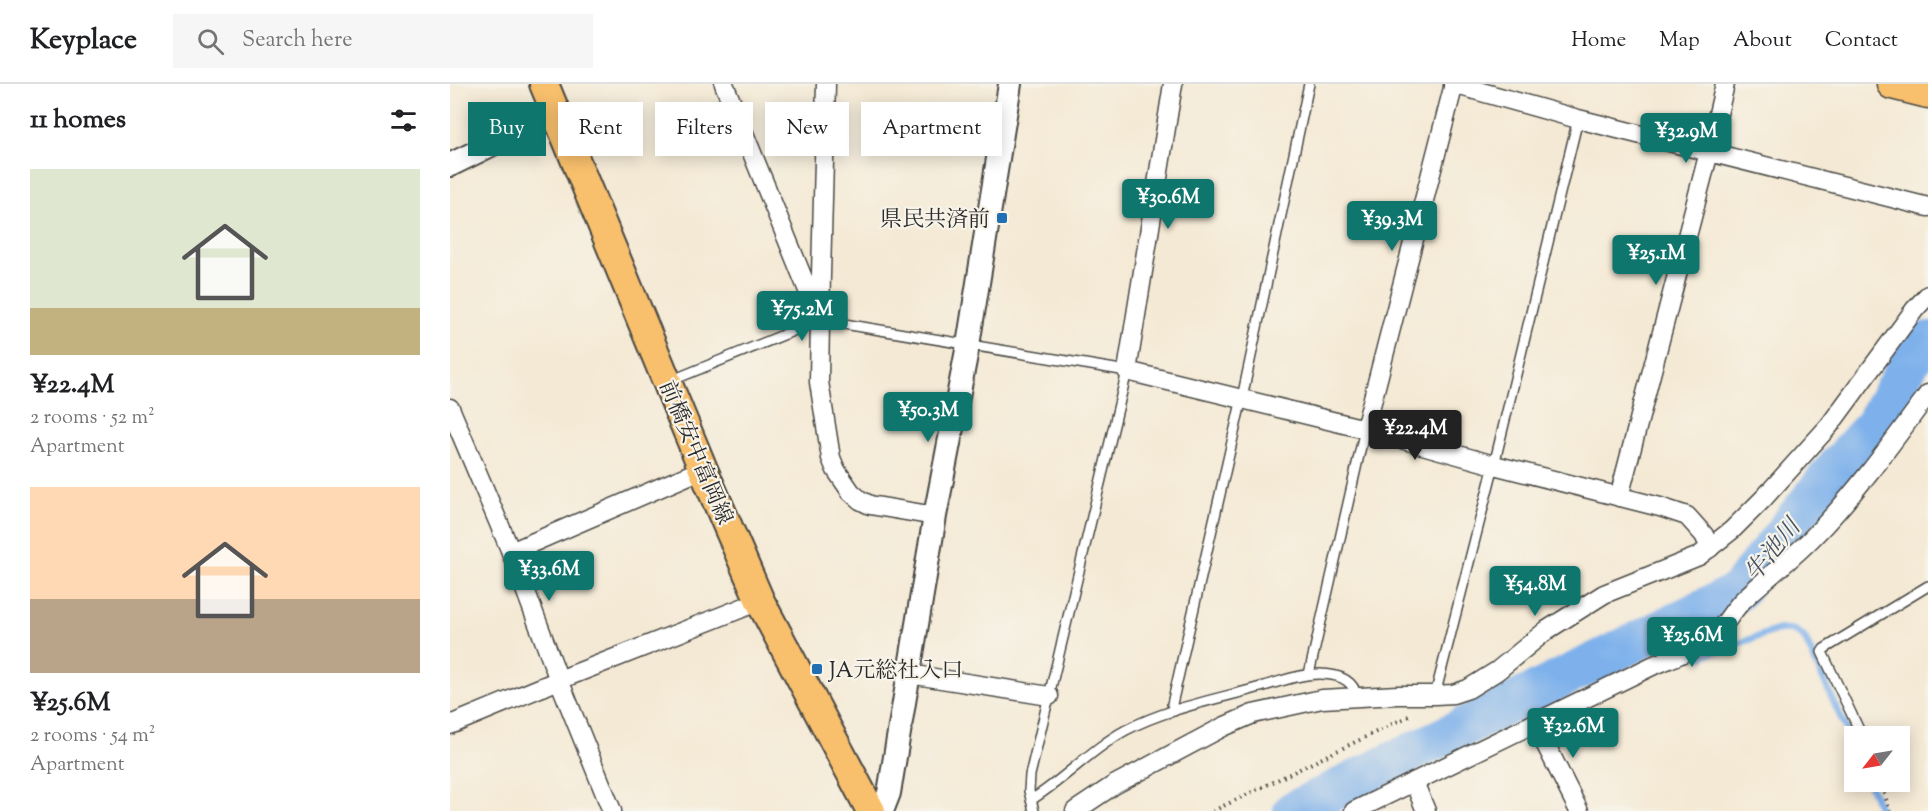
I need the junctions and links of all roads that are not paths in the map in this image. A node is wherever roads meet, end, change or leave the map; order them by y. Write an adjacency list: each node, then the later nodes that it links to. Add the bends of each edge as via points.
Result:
1 (544, 84): 11 (main road, 前橋安中富岡線)
2 (724, 84): 17 (street)
3 (826, 84): 17 (street)
4 (1010, 84): 18 (street)
5 (1173, 84): 19 (street)
6 (1309, 84): 22 (lane)
7 (1454, 84): 12 (street); 24 (street)
8 (1725, 84): 13 (street)
9 (1892, 84): 10 (highway)
10 (1928, 93)
11 (556, 113): 14 (street); 20 (main road, 前橋安中富岡線)
12 (1578, 119): 13 (street); 25 (lane)
13 (1709, 152): 15 (street); 27 (street)
14 (450, 165)
15 (1928, 207)
16 (1923, 308): 29 (street, via 1829,426 1764,499)
17 (820, 320): 18 (lane); 20 (lane); 28 (street, via 819,382 836,471 860,500 870,505)
18 (968, 345): 19 (lane); 28 (street)
19 (1127, 371): 22 (street); 37 (lane)
20 (668, 382): 26 (main road, 前橋安中富岡線)
21 (1928, 394): 40 (street, via 1848,500 1742,601 1720,628 1699,645)
22 (1242, 398): 24 (street); 39 (lane, via 1172,704)
23 (450, 408): 30 (street)
24 (1365, 429): 25 (street); 34 (lane)
25 (1494, 465): 27 (street); 36 (lane)
26 (703, 469): 30 (street); 32 (main road, 前橋安中富岡線)
27 (1619, 497): 29 (street, via 1687,516)
28 (935, 516): 33 (street)
29 (1710, 548): 36 (street, via 1688,561 1604,594 1547,630 1468,689)
30 (510, 552): 35 (street)
31 (1928, 586): 42 (lane, via 1822,652)
32 (760, 601): 35 (street); 46 (main road, 前橋安中富岡線)
33 (909, 674): 37 (street); 47 (street, via 889,793)
34 (1309, 674): 38 (lane, via 1343,678 1352,684); 39 (lane)
35 (559, 680): 41 (street); 45 (street)
36 (1435, 695): 38 (street)
37 (1048, 696): 44 (lane, via 1030,775)
38 (1357, 697): 49 (street, via 1322,699 1246,717 1114,785)
39 (1174, 711): 44 (lane, via 1110,739)
40 (1535, 723): 43 (street); 52 (street)
41 (450, 725)
42 (1857, 726)
43 (1414, 782): 50 (street); 51 (street)
44 (1031, 800): 48 (lane)
45 (612, 811)
46 (871, 811)
47 (882, 811)
48 (1034, 811)
49 (1075, 811)
50 (1354, 811)
51 (1426, 811)
52 (1579, 811)

